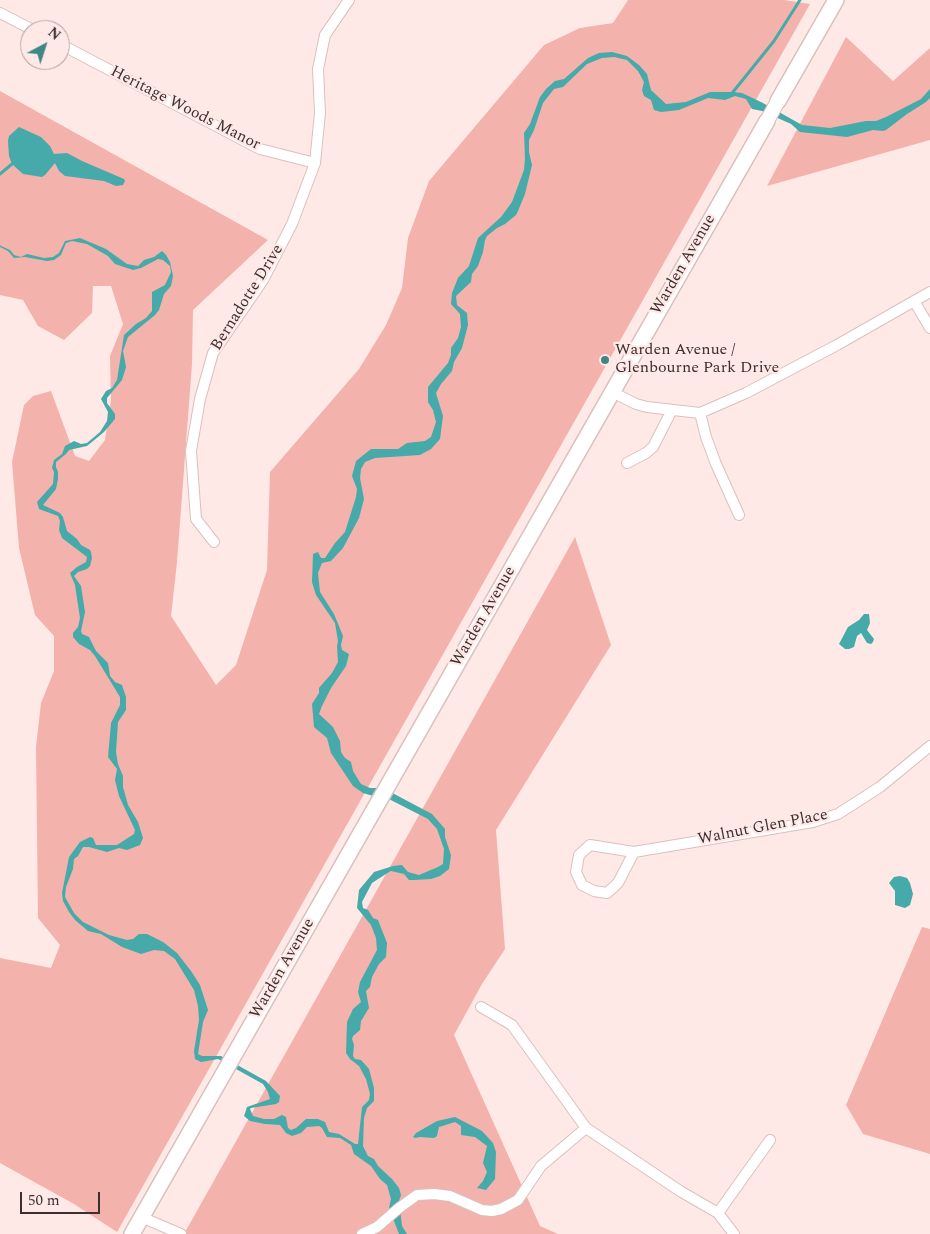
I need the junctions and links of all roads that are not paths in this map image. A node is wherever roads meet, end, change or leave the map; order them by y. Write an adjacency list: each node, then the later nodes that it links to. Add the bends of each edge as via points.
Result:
1 (350, 0): 8 (street, Bernadotte Drive, via 325,35 318,69 320,113)
2 (836, 0): 6 (main road, Warden Avenue)
3 (0, 13): 4 (street)
4 (20, 23)
5 (70, 49): 8 (street, Heritage Woods Manor, via 260,149)
6 (778, 101): 7 (main road, Warden Avenue)
7 (767, 121): 12 (main road, Warden Avenue)
8 (315, 163): 17 (street, Bernadotte Drive, via 292,224 263,280 213,354 200,399 191,451 196,519)
9 (930, 292): 10 (street)
10 (914, 301): 11 (street); 14 (street, via 746,393)
11 (930, 328)
12 (612, 392): 13 (street, via 636,404); 24 (main road, Warden Avenue)
13 (672, 410): 14 (street); 15 (street, via 652,447 646,454)
14 (700, 413): 16 (street, via 716,464)
15 (627, 463)
16 (739, 515)
17 (214, 542)
18 (930, 746): 19 (street, Walnut Glen Place, via 880,787 838,814 813,822)
19 (634, 852): 19 (street, Walnut Glen Place, via 618,883 607,893 582,885 576,872 580,855 590,844)
20 (481, 1007): 21 (street, via 512,1025)
21 (586, 1128): 23 (street); 27 (street, via 541,1166 518,1200 501,1209 482,1210 450,1196 417,1195)
22 (770, 1140): 23 (street)
23 (718, 1213): 28 (street)
24 (141, 1217): 25 (main road, Warden Avenue); 26 (street)
25 (132, 1234)
26 (181, 1234)
27 (362, 1234)
28 (734, 1234)

